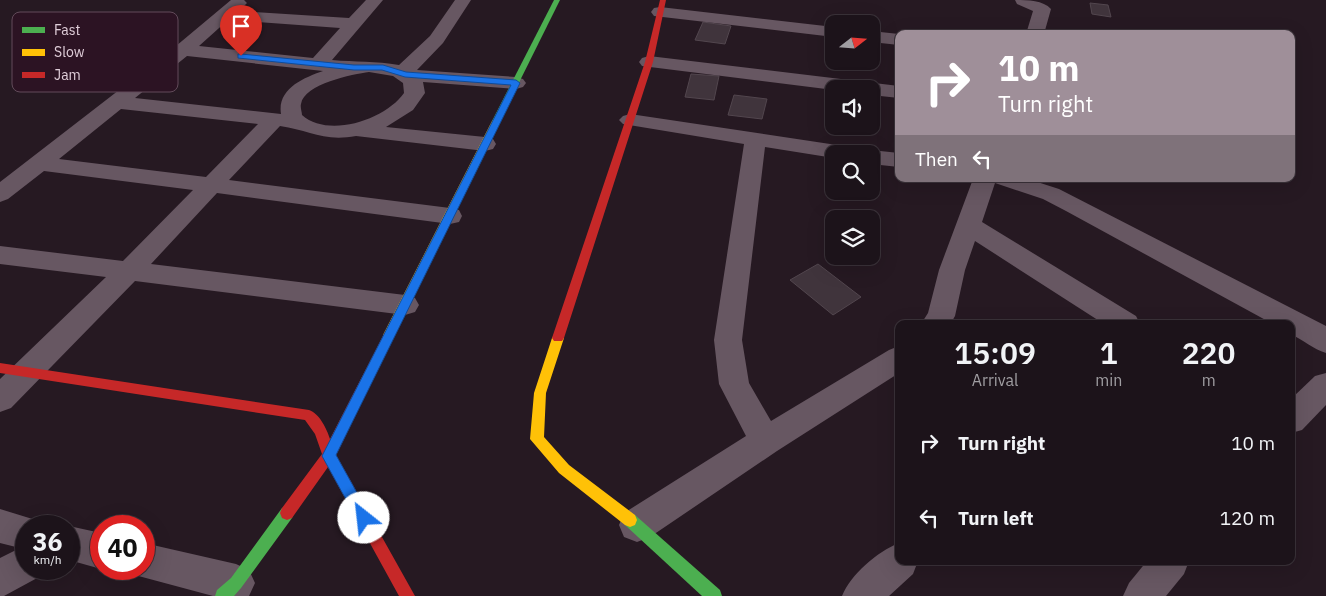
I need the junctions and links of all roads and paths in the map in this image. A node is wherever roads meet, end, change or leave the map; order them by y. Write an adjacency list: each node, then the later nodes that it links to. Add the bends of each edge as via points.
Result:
1 (242, 0): 7 (street)
2 (375, 0): 8 (street)
3 (463, 0): 18 (street, via 440,38)
4 (557, 0): 19 (street)
5 (1024, 0): 9 (street, via 1042,9)
6 (662, 6): 10 (street); 15 (street)
7 (225, 15): 8 (street); 13 (street)
8 (354, 24): 16 (street)
9 (1036, 30)
10 (825, 31)
11 (880, 37): 12 (street)
12 (895, 39)
13 (183, 50): 14 (street); 16 (street)
14 (178, 54)
15 (649, 62): 21 (street); 23 (street)
16 (318, 64): 17 (street)
17 (354, 68): 18 (street, via 383,67); 24 (street, via 324,76 300,90 293,98 290,106 292,115)
18 (404, 74): 19 (street); 25 (street, via 415,88 409,105 386,121)
19 (516, 83): 27 (street)
20 (129, 92): 22 (street)
21 (895, 92)
22 (116, 102): 24 (street); 31 (street)
23 (630, 120): 26 (street); 54 (street, via 540,392 537,439 564,469)
24 (286, 121): 25 (street, via 321,131); 34 (street)
25 (354, 130): 27 (street)
26 (755, 141): 28 (street); 52 (street, via 728,340 734,384)
27 (485, 144): 36 (street)
28 (825, 151)
29 (880, 158): 30 (street)
30 (895, 160)
31 (38, 164): 34 (street); 35 (street)
32 (984, 182): 37 (street)
33 (1013, 182): 43 (street, via 1051,194)
34 (211, 185): 36 (street); 39 (street)
35 (0, 194)
36 (450, 216): 40 (street)
37 (969, 225): 41 (street); 42 (street)
38 (0, 255): 39 (street)
39 (128, 272): 40 (street); 48 (street)
40 (405, 305): 53 (street)
41 (938, 320)
42 (1120, 320)
43 (1290, 320)
44 (1295, 323): 45 (street)
45 (1326, 342)
46 (895, 360): 52 (street)
47 (0, 368): 48 (street)
48 (25, 373): 50 (street); 53 (street, via 308,415 321,432)
49 (1326, 385): 51 (street)
50 (0, 399)
51 (1295, 416)
52 (765, 441): 54 (street)
53 (329, 456): 62 (street); 63 (street)
54 (637, 525): 64 (street)
55 (0, 526): 56 (street)
56 (15, 530)
57 (155, 565): 62 (street)
58 (896, 565): 65 (street)
59 (1168, 565): 66 (street)
60 (15, 570): 61 (street)
61 (0, 578)
62 (229, 590)
63 (407, 596)
64 (714, 596)
65 (861, 596)
66 (1142, 596)

